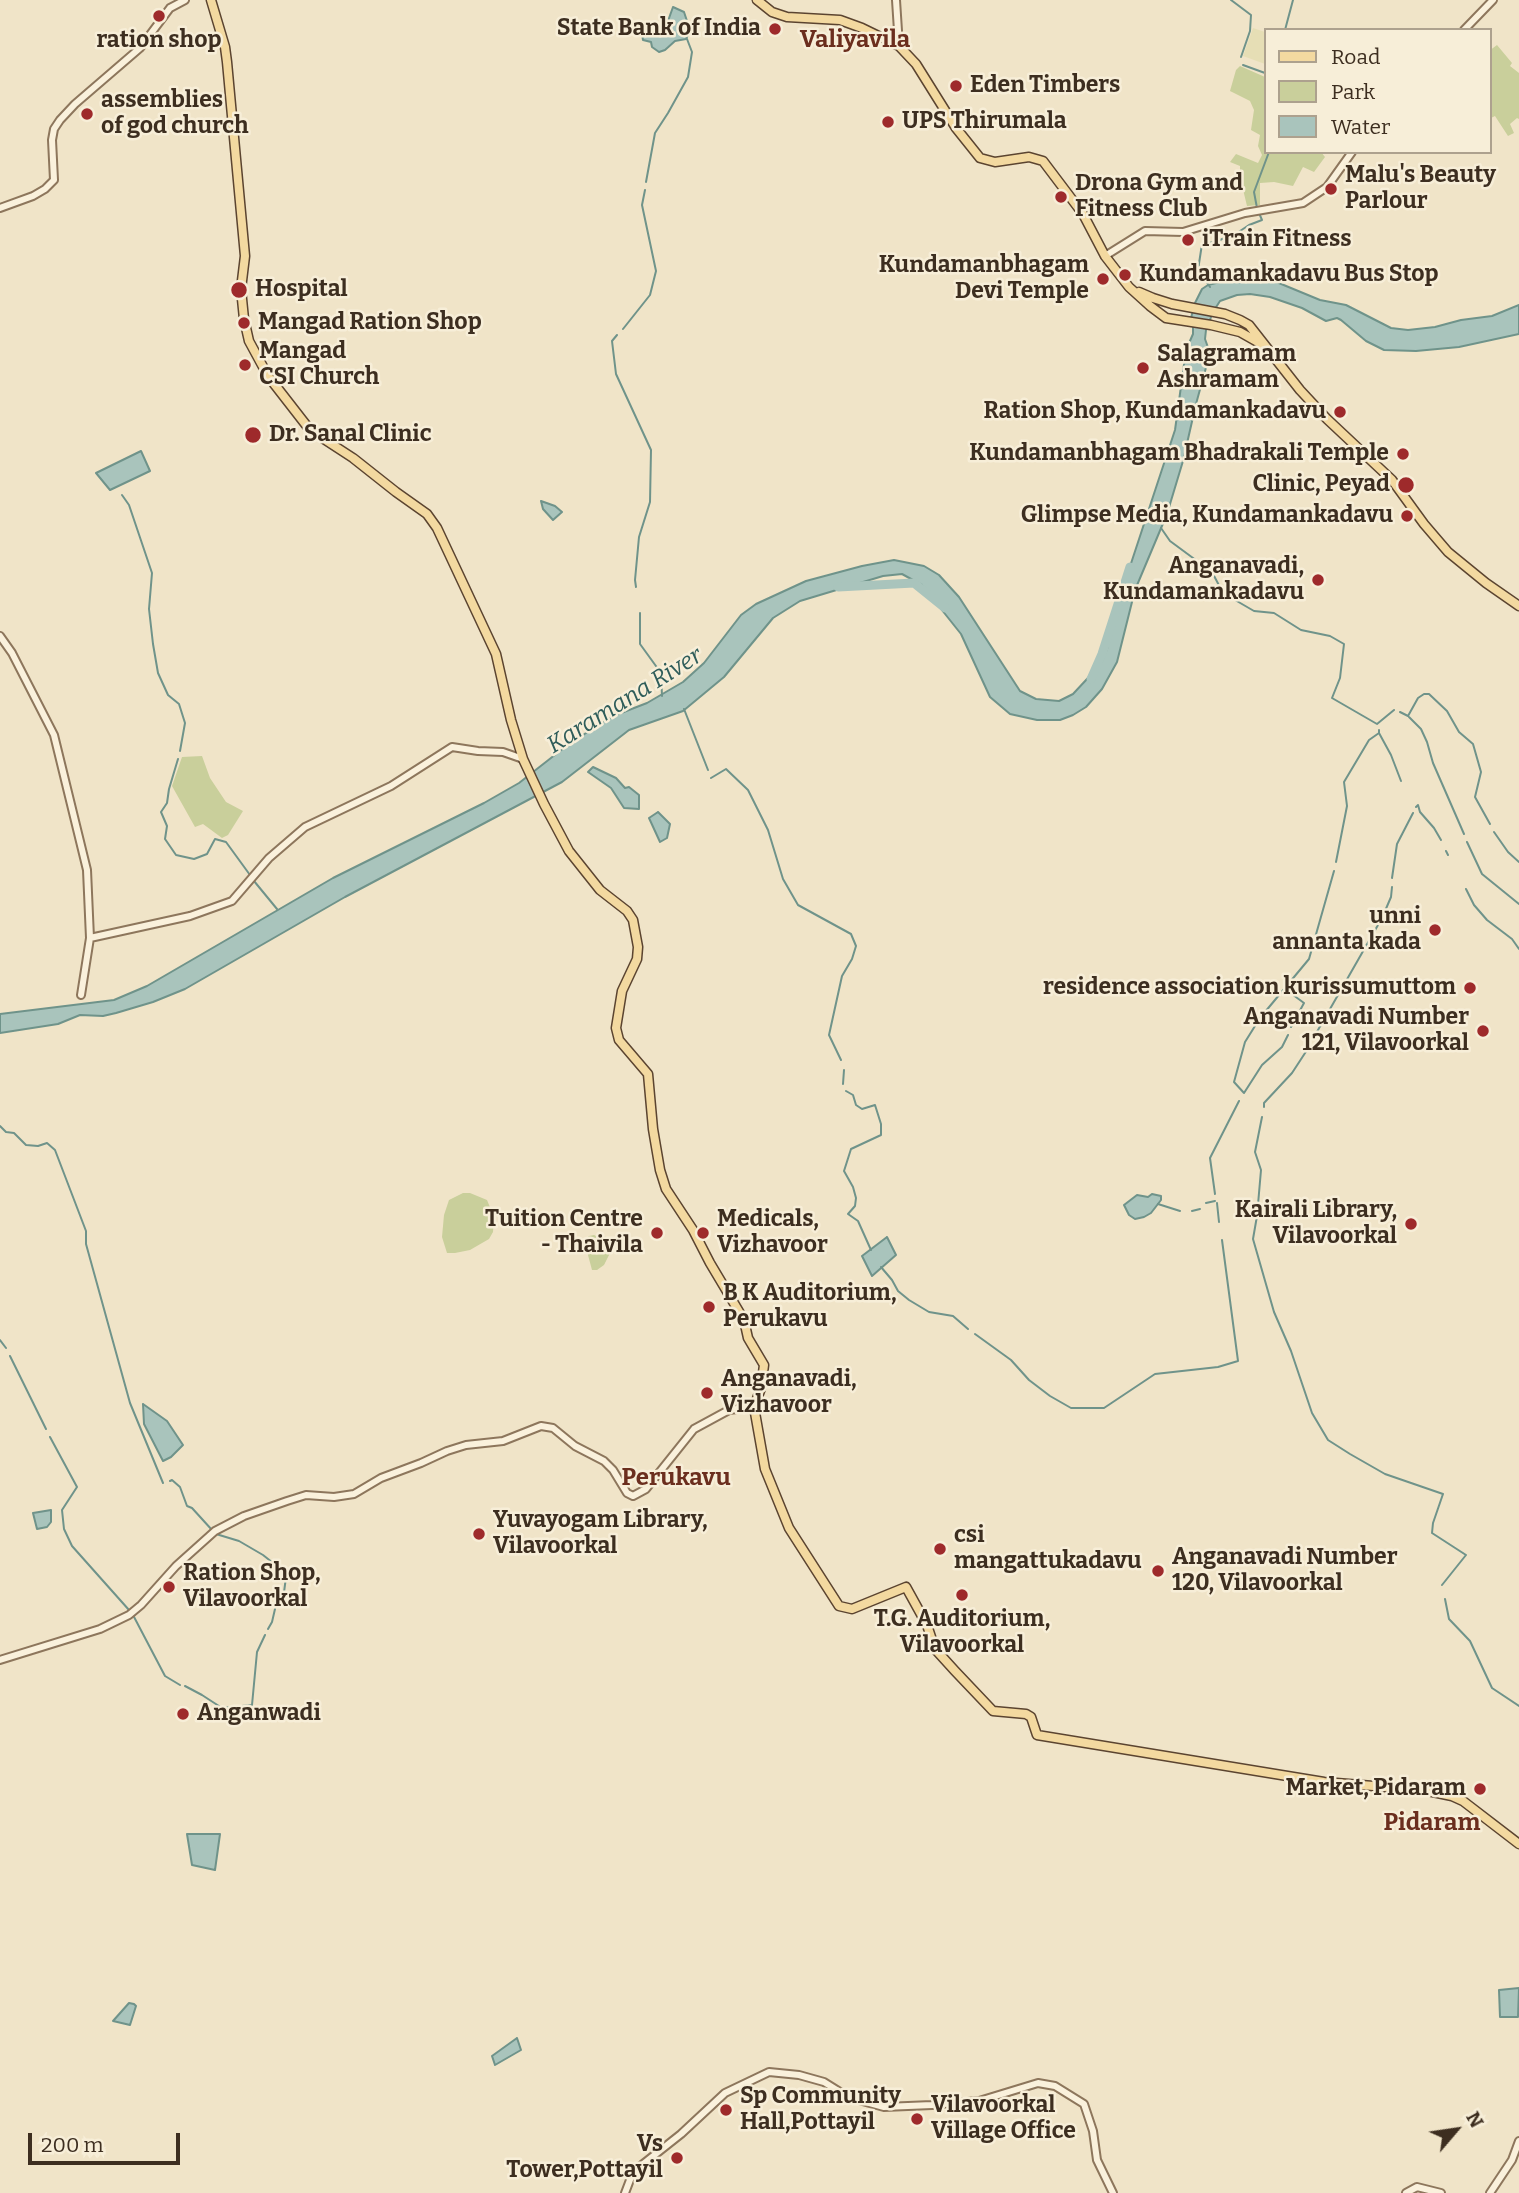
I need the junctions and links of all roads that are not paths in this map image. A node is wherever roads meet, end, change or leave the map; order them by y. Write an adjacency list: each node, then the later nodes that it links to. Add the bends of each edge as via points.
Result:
1 (185, 0): 9 (street, via 170,8 141,48 60,120 52,139 54,180 33,196)
2 (211, 0): 15 (main road, via 227,62 245,256 241,289 249,341 268,376 310,430 427,513 437,528 496,654)
3 (757, 0): 7 (main road, via 787,18 839,20)
4 (896, 0): 7 (street)
5 (1493, 0): 6 (street)
6 (1467, 28)
7 (899, 46): 10 (main road, via 916,64 975,154 987,161 1029,157 1043,162 1083,214)
8 (1351, 154): 10 (street, via 1327,187 1306,201 1183,232 1145,231)
9 (0, 208)
10 (1105, 256): 11 (main road)
11 (1129, 287): 12 (main road, via 1166,318 1241,332); 12 (main road, via 1153,299 1240,320)
12 (1263, 345): 13 (main road, via 1327,419 1392,480 1448,552)
13 (1519, 606)
14 (2, 638): 16 (street, via 60,752 88,870)
15 (523, 759): 16 (street, via 503,751 452,747 391,786 305,827 269,858 232,901 190,916); 18 (main road, via 569,851 600,890 633,920 637,958 622,991 616,1028 619,1040 648,1074 666,1189 744,1320 748,1338 764,1365)
16 (90, 938): 17 (street)
17 (81, 995)
18 (754, 1407): 19 (street, via 729,1410 694,1430 646,1489 634,1496 604,1461 553,1428 541,1426 503,1441 447,1451 354,1494 306,1495 287,1501 215,1531 129,1615 100,1629); 20 (main road, via 765,1469 789,1528 839,1606 852,1609 906,1587 935,1648 993,1711 1026,1714 1037,1735 1311,1780 1452,1796)
19 (0, 1660)
20 (1519, 1844)
21 (1519, 2141): 26 (street)
22 (625, 2193): 23 (street, via 633,2172 725,2092 769,2072 824,2082 848,2097 884,2107 983,2101 1038,2083 1055,2087 1084,2104 1097,2160)
23 (1113, 2193)
24 (1406, 2193): 25 (street, via 1417,2188)
25 (1441, 2193)
26 (1490, 2193)

